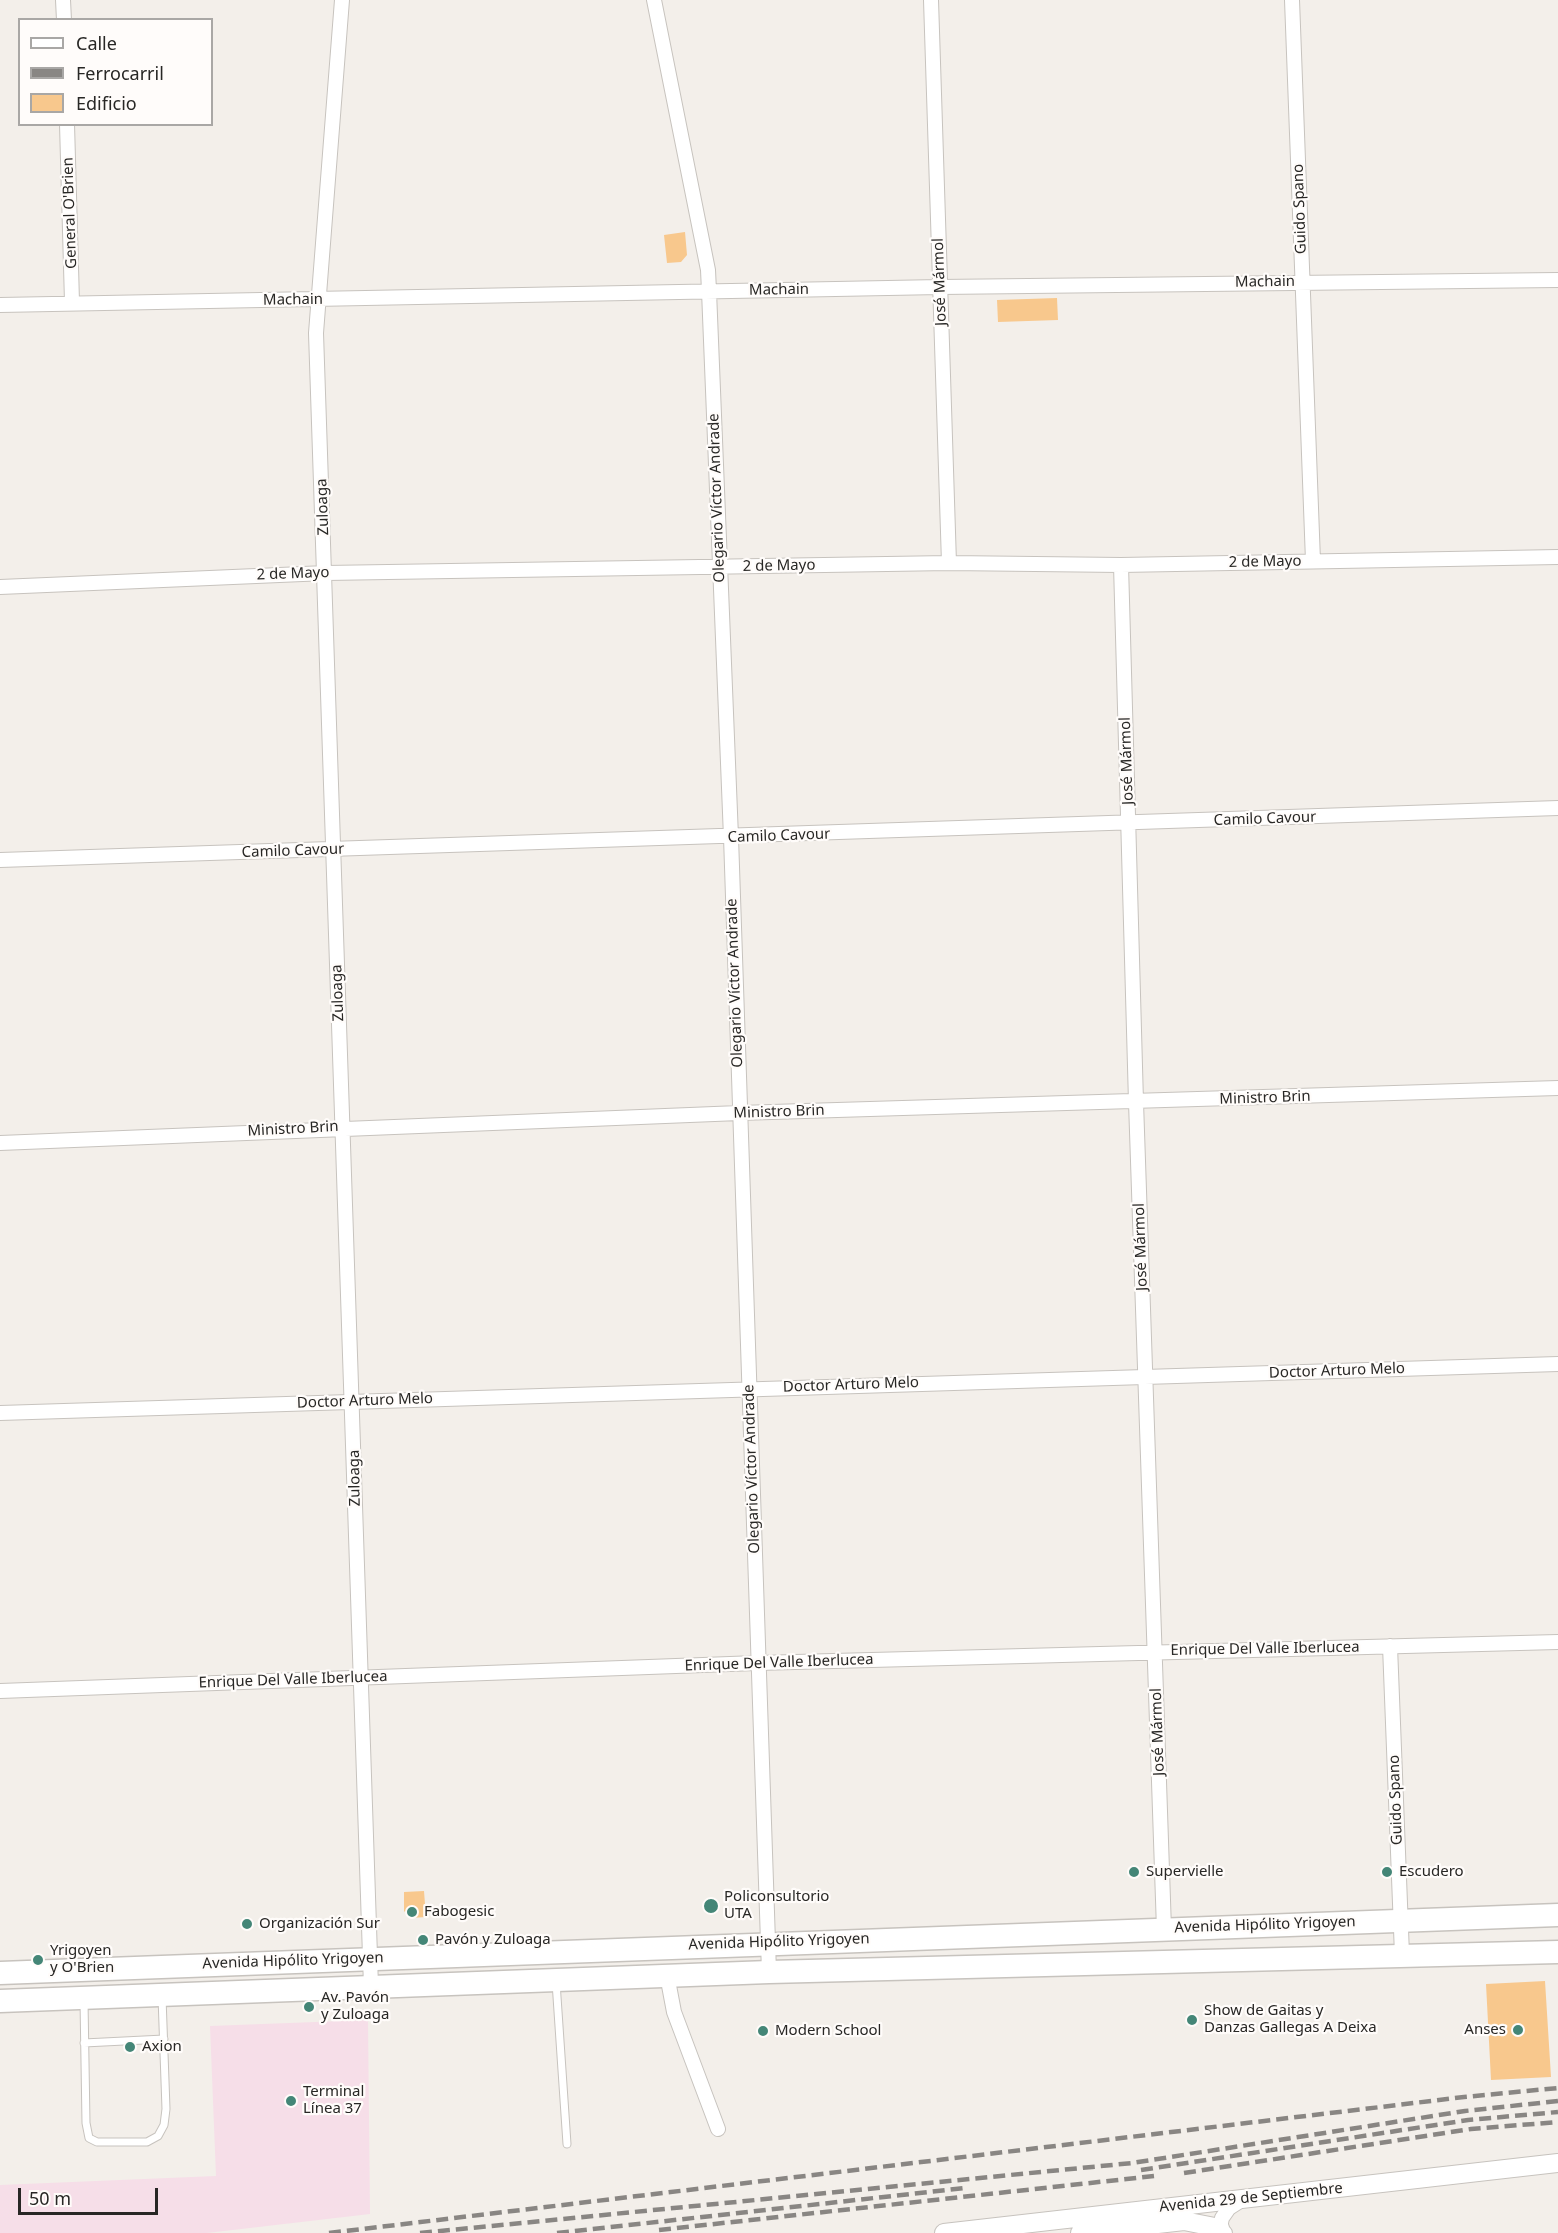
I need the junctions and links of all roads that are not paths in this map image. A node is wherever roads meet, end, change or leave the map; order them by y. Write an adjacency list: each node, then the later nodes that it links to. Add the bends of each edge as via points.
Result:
1 (63, 0): 6 (street)
2 (342, 0): 12 (street, Zuloaga)
3 (654, 0): 11 (street, Olegario Víctor Andrade)
4 (931, 0): 10 (street, José Mármol)
5 (1292, 0): 9 (street, Guido Spano)
6 (64, 18)
7 (67, 126): 13 (street, General O'Brien)
8 (1558, 280): 9 (street, Machain)
9 (1302, 282): 10 (street, Machain); 16 (street, Guido Spano)
10 (940, 287): 11 (street, Machain); 17 (street, José Mármol)
11 (709, 291): 12 (street, Machain); 19 (street, Olegario Víctor Andrade)
12 (317, 300): 13 (street, Machain); 20 (street, Zuloaga)
13 (72, 302): 14 (street, Machain)
14 (0, 305)
15 (1558, 557): 16 (street, 2 de Mayo)
16 (1313, 561): 18 (street, 2 de Mayo)
17 (949, 563): 18 (street, 2 de Mayo); 19 (street, 2 de Mayo)
18 (1121, 564): 23 (street, José Mármol)
19 (720, 567): 20 (street, 2 de Mayo); 24 (street, Olegario Víctor Andrade)
20 (326, 573): 21 (street, 2 de Mayo); 25 (street, Zuloaga)
21 (0, 587)
22 (1558, 808): 23 (street, Camilo Cavour)
23 (1129, 824): 24 (street, Camilo Cavour); 28 (street, José Mármol)
24 (731, 837): 25 (street, Camilo Cavour); 29 (street, Olegario Víctor Andrade)
25 (333, 850): 26 (street, Camilo Cavour); 30 (street, Zuloaga)
26 (0, 860)
27 (1558, 1088): 28 (street, Ministro Brin)
28 (1136, 1102): 29 (street, Ministro Brin); 33 (street, José Mármol)
29 (739, 1113): 30 (street, Ministro Brin); 34 (street, Olegario Víctor Andrade)
30 (342, 1127): 31 (street, Ministro Brin); 35 (street, Zuloaga)
31 (0, 1143)
32 (1558, 1364): 33 (street, Doctor Arturo Melo)
33 (1147, 1377): 34 (street, Doctor Arturo Melo); 39 (street, José Mármol)
34 (750, 1388): 35 (street, Doctor Arturo Melo); 40 (street, Olegario Víctor Andrade)
35 (354, 1402): 36 (street, Doctor Arturo Melo); 41 (street, Zuloaga)
36 (0, 1413)
37 (1558, 1642): 38 (street, Enrique Del Valle Iberlucea)
38 (1390, 1646): 39 (street, Enrique Del Valle Iberlucea); 44 (street, Guido Spano)
39 (1155, 1651): 40 (street, Enrique Del Valle Iberlucea); 45 (street, José Mármol)
40 (757, 1663): 41 (street, Enrique Del Valle Iberlucea); 46 (street, Olegario Víctor Andrade)
41 (360, 1677): 42 (street, Enrique Del Valle Iberlucea); 49 (street, Zuloaga)
42 (0, 1691)
43 (1558, 1915): 44 (main road, Avenida Hipólito Yrigoyen)
44 (1401, 1919): 45 (main road, Avenida Hipólito Yrigoyen); 48 (street, Guido Spano)
45 (1164, 1929): 46 (main road, Avenida Hipólito Yrigoyen)
46 (769, 1942): 49 (main road, Avenida Hipólito Yrigoyen); 50 (street, Olegario Víctor Andrade)
47 (1558, 1952): 48 (main road, Avenida Hipólito Yrigoyen)
48 (1402, 1955): 50 (main road, Avenida Hipólito Yrigoyen)
49 (369, 1958): 51 (main road, Avenida Hipólito Yrigoyen); 54 (street, Zuloaga)
50 (769, 1972): 52 (main road, Avenida Hipólito Yrigoyen)
51 (0, 1973)
52 (667, 1975): 53 (main road, Avenida Hipólito Yrigoyen); 60 (street, via 674,2012)
53 (556, 1980): 54 (main road, Avenida Hipólito Yrigoyen); 61 (lane)
54 (371, 1986): 55 (main road, Avenida Hipólito Yrigoyen)
55 (162, 1994): 56 (main road, Avenida Hipólito Yrigoyen); 58 (lane)
56 (84, 1998): 57 (main road, Avenida Hipólito Yrigoyen); 59 (lane)
57 (0, 2001)
58 (164, 2038): 59 (lane); 59 (lane, via 164,2126 158,2136 147,2142 98,2142 89,2138)
59 (84, 2043)
60 (718, 2129)
61 (567, 2144)
62 (1558, 2163): 63 (street, Avenida 29 de Septiembre)
63 (1244, 2198): 64 (street, via 1229,2208); 65 (street, Avenida 29 de Septiembre)
64 (1222, 2231): 66 (street, Avenida 29 de Septiembre, via 1184,2221)
65 (944, 2233)
66 (1080, 2233)

